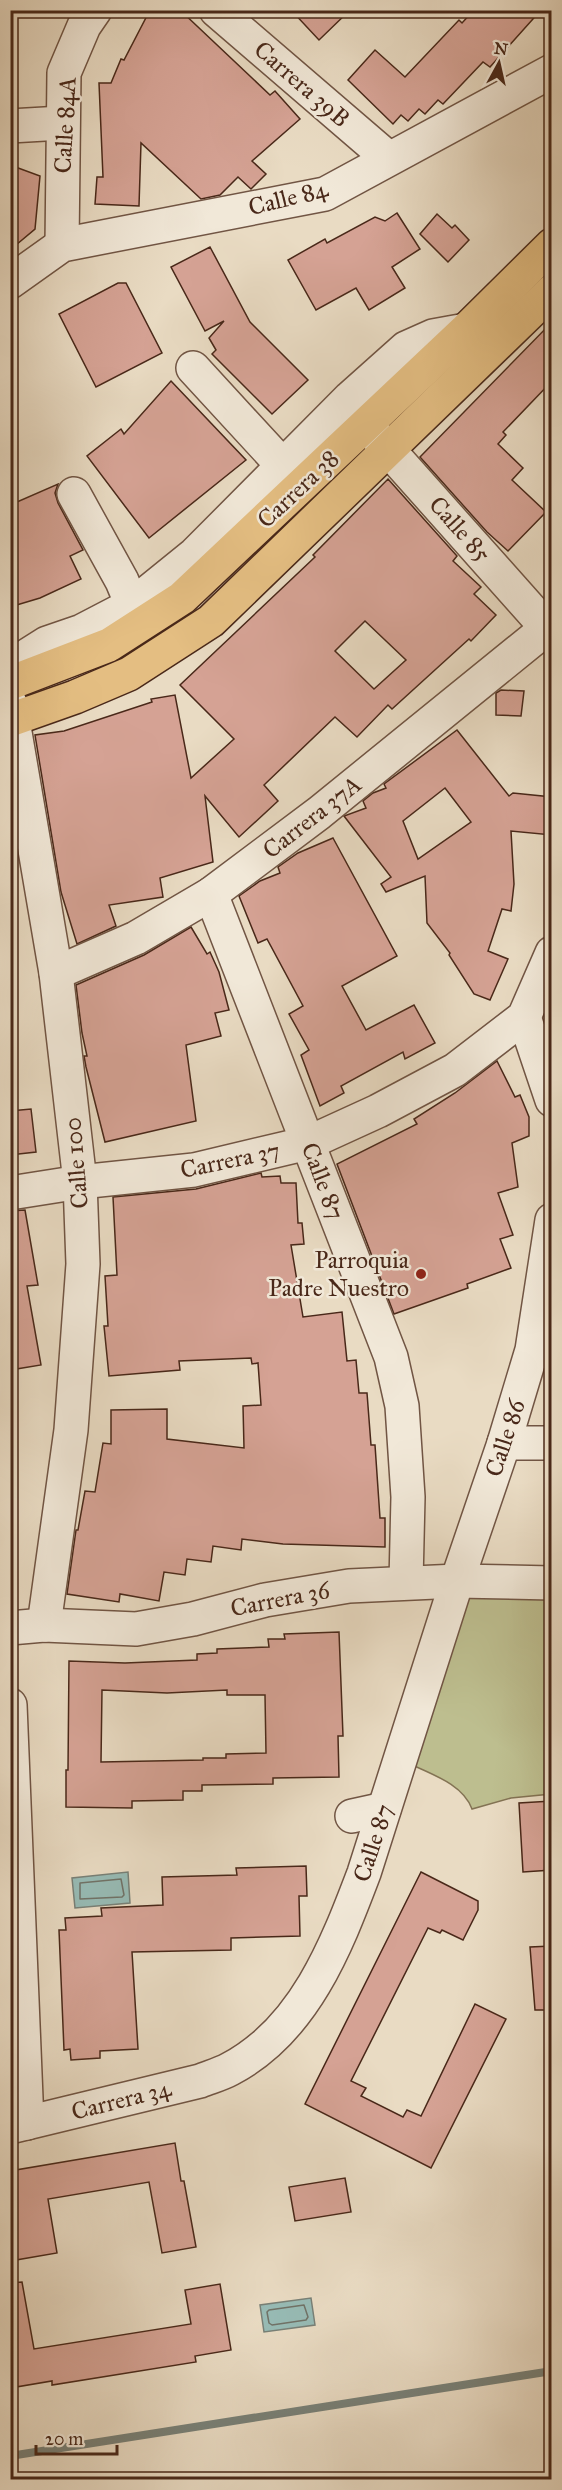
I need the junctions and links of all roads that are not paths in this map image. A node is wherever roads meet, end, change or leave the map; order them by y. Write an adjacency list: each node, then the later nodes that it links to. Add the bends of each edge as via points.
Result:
1 (95, 10): 4 (street, Calle 84A, via 64,73)
2 (216, 10): 6 (street, Carrera 39B)
3 (552, 71): 6 (street, Calle 84)
4 (62, 123): 5 (street); 7 (street, Calle 84A)
5 (10, 126)
6 (388, 158): 7 (street, Calle 84, via 325,194)
7 (62, 245): 9 (street, Calle 84)
8 (552, 245): 11 (main road, Carrera 38)
9 (10, 282)
10 (552, 291): 14 (main road, Carrera 38)
11 (466, 330): 13 (main road, Carrera 38); 15 (street, via 433,336 406,348)
12 (193, 368): 15 (street)
13 (366, 425): 14 (street, Calle 85); 19 (main road, Carrera 38, via 182,597 109,645)
14 (389, 449): 18 (street, Calle 85); 20 (main road, Carrera 38, via 211,621 129,674 75,697)
15 (285, 465): 17 (street, via 195,554)
16 (74, 494): 17 (street)
17 (132, 605): 19 (street, via 37,649 28,655)
18 (549, 632): 21 (street, Carrera 37A)
19 (10, 682)
20 (11, 714): 23 (street, Calle 100)
21 (211, 894): 23 (street, Carrera 37A, via 136,938); 26 (street, Calle 87)
22 (551, 956): 24 (street)
23 (56, 973): 27 (street, Calle 100)
24 (524, 1017): 25 (street); 26 (street, Carrera 37, via 455,1070)
25 (552, 1100)
26 (308, 1143): 27 (street, Carrera 37, via 194,1170); 34 (street, Calle 87, via 393,1366 402,1406 408,1497)
27 (80, 1182): 28 (street, Carrera 37); 36 (street, Calle 100, via 83,1264 71,1430)
28 (10, 1193)
29 (552, 1220): 30 (street, Calle 86)
30 (547, 1282): 31 (street, Calle 86, via 532,1350)
31 (504, 1443): 32 (street); 33 (street, Calle 86)
32 (552, 1443)
33 (457, 1581): 34 (street, Carrera 36); 35 (street, Carrera 36); 39 (street, Calle 87)
34 (406, 1582): 36 (street, Carrera 36, via 349,1586 265,1600 136,1629)
35 (552, 1583)
36 (44, 1625): 37 (street, Carrera 36)
37 (10, 1628)
38 (10, 1705): 41 (street)
39 (384, 1809): 40 (street); 42 (street, Calle 87, via 346,1921 316,1980 280,2031)
40 (352, 1816)
41 (22, 1869): 43 (street)
42 (230, 2069): 43 (street, Carrera 34)
43 (19, 2125)

